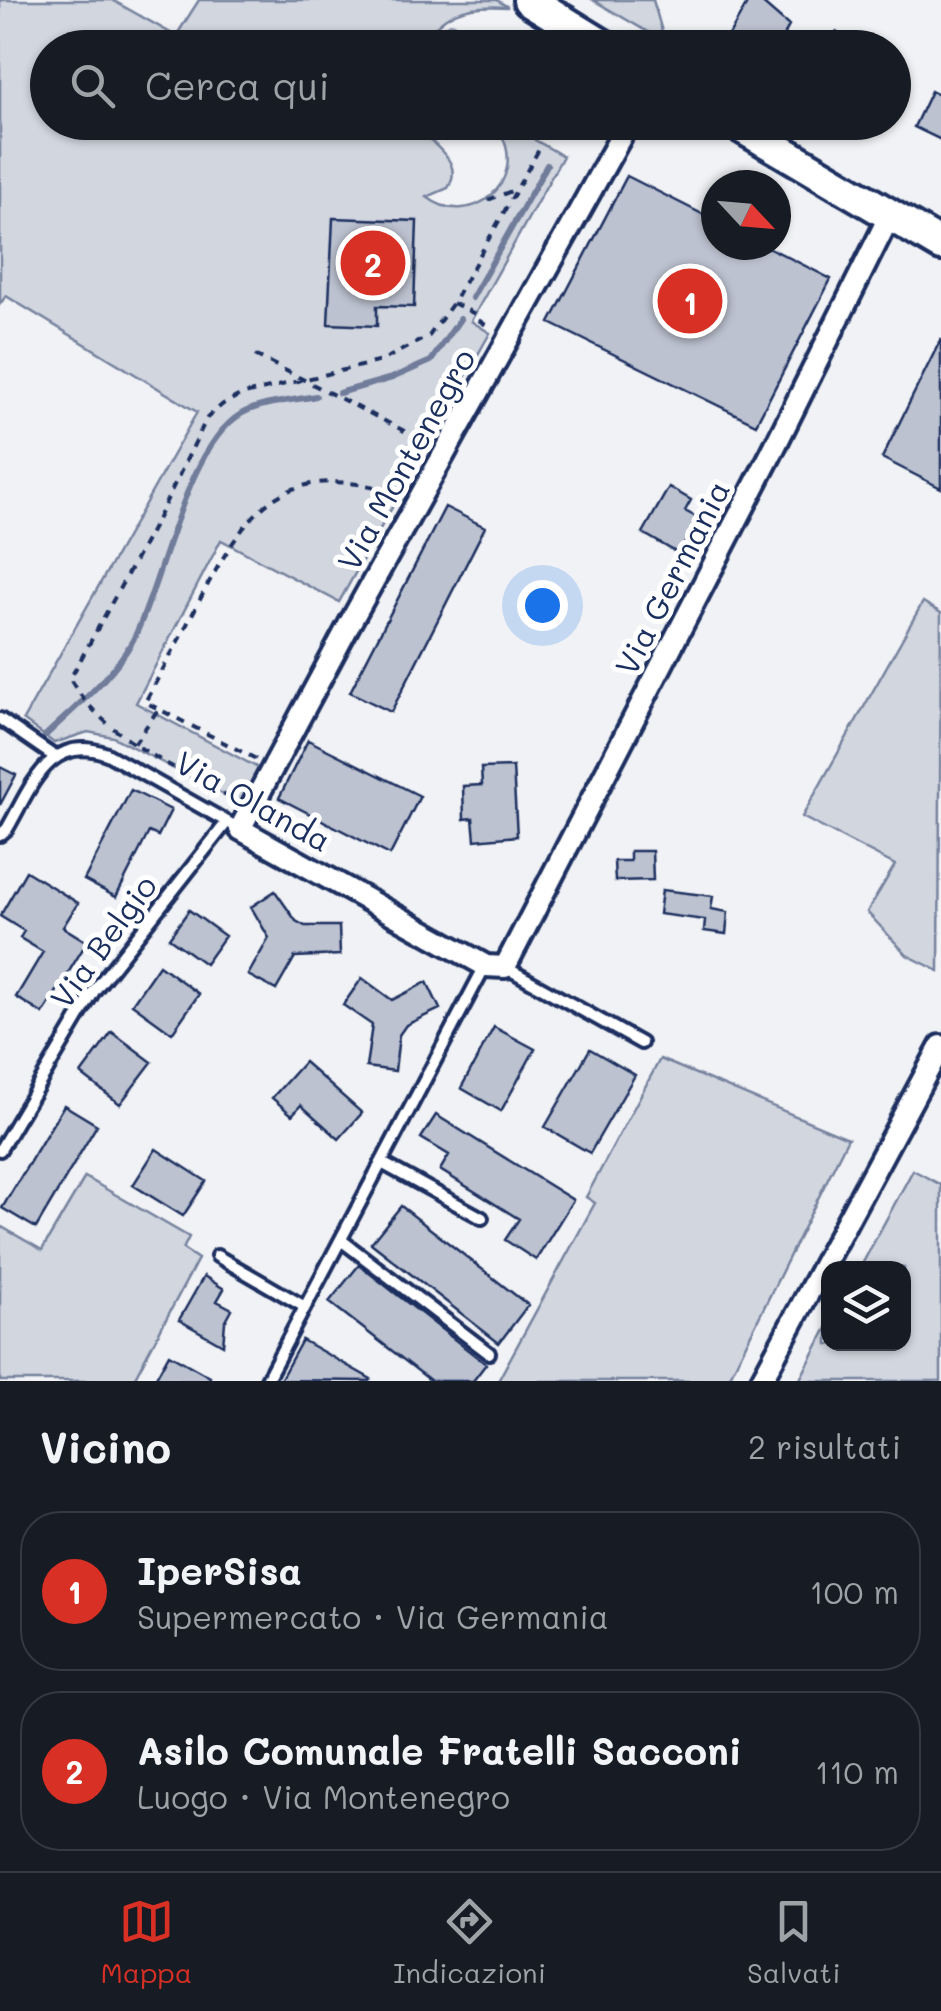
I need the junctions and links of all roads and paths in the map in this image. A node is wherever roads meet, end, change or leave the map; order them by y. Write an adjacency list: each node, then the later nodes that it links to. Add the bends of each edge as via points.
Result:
1 (528, 0): 2 (street)
2 (577, 30)
3 (619, 140): 22 (street, Via Montenegro)
4 (763, 140): 8 (street)
5 (542, 144): 6 (path)
6 (517, 188): 7 (path); 10 (path)
7 (488, 200)
8 (890, 215): 9 (street); 24 (street, Via Germania, via 762,472)
9 (941, 245)
10 (452, 303): 11 (path); 13 (path, via 415,346)
11 (475, 314)
12 (255, 355): 13 (path)
13 (304, 380): 14 (path); 18 (path, via 240,395 207,418 70,679)
14 (429, 443)
15 (401, 492): 16 (path, via 348,480 307,484 252,515 145,702)
16 (158, 710): 18 (path); 20 (path)
17 (0, 719): 19 (lane)
18 (134, 744): 21 (path)
19 (54, 757): 22 (lane, Via Olanda, via 90,747); 23 (lane)
20 (266, 764)
21 (244, 806)
22 (234, 826): 24 (street, Via Olanda); 27 (lane, Via Belgio, via 94,991)
23 (0, 835)
24 (496, 966): 25 (lane); 28 (lane, Via Germania)
25 (641, 1043)
26 (941, 1046): 35 (street)
27 (0, 1150)
28 (382, 1163): 29 (lane); 30 (lane, Via Germania)
29 (482, 1218)
30 (340, 1240): 32 (lane, Via Germania); 33 (lane)
31 (216, 1256): 32 (lane)
32 (305, 1307): 34 (lane, Via Germania)
33 (489, 1353)
34 (266, 1381)
35 (761, 1381)

